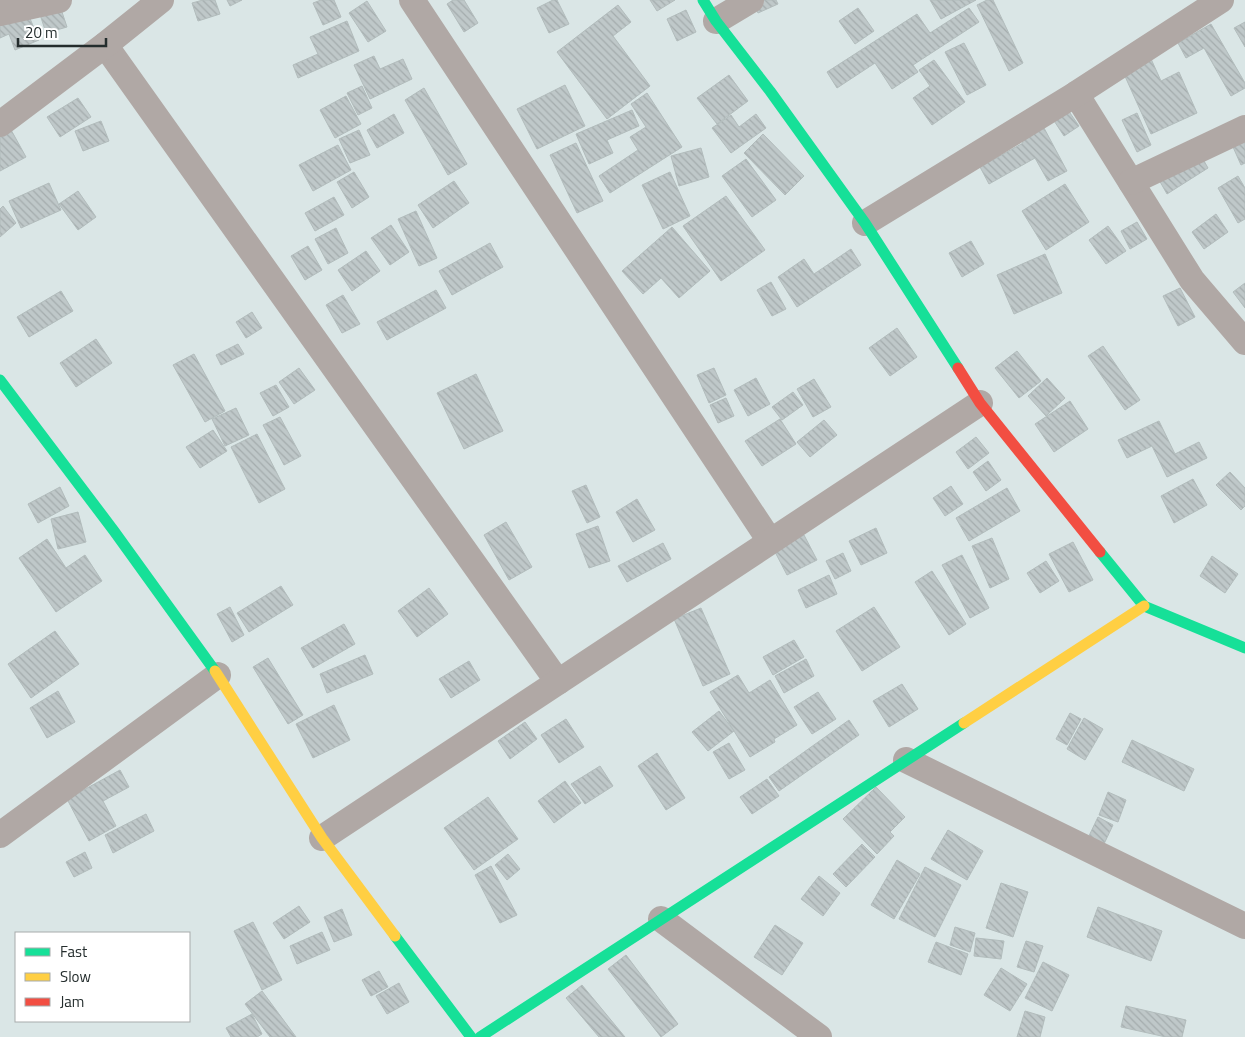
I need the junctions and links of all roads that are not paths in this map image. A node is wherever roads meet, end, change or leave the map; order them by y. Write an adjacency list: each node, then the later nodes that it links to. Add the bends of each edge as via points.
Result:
1 (59, 0): 7 (street)
2 (161, 0): 8 (street)
3 (412, 0): 17 (street)
4 (751, 0): 6 (street)
5 (1221, 0): 9 (street)
6 (710, 10): 13 (street)
7 (0, 13)
8 (105, 45): 10 (street); 21 (street)
9 (1076, 94): 12 (street); 13 (street)
10 (3, 120)
11 (1245, 128): 12 (street)
12 (1131, 182): 14 (street, via 1192,280)
13 (865, 224): 16 (street)
14 (1245, 342)
15 (0, 380): 20 (street)
16 (980, 403): 17 (street); 18 (street)
17 (770, 541): 21 (street)
18 (1144, 606): 19 (street); 22 (street)
19 (1245, 648)
20 (218, 676): 23 (street); 24 (street)
21 (558, 682): 24 (street)
22 (906, 760): 25 (street); 26 (street)
23 (0, 835)
24 (322, 838): 27 (street)
25 (661, 919): 28 (street); 29 (street)
26 (1245, 926)
27 (471, 1037)
28 (480, 1037)
29 (819, 1037)

